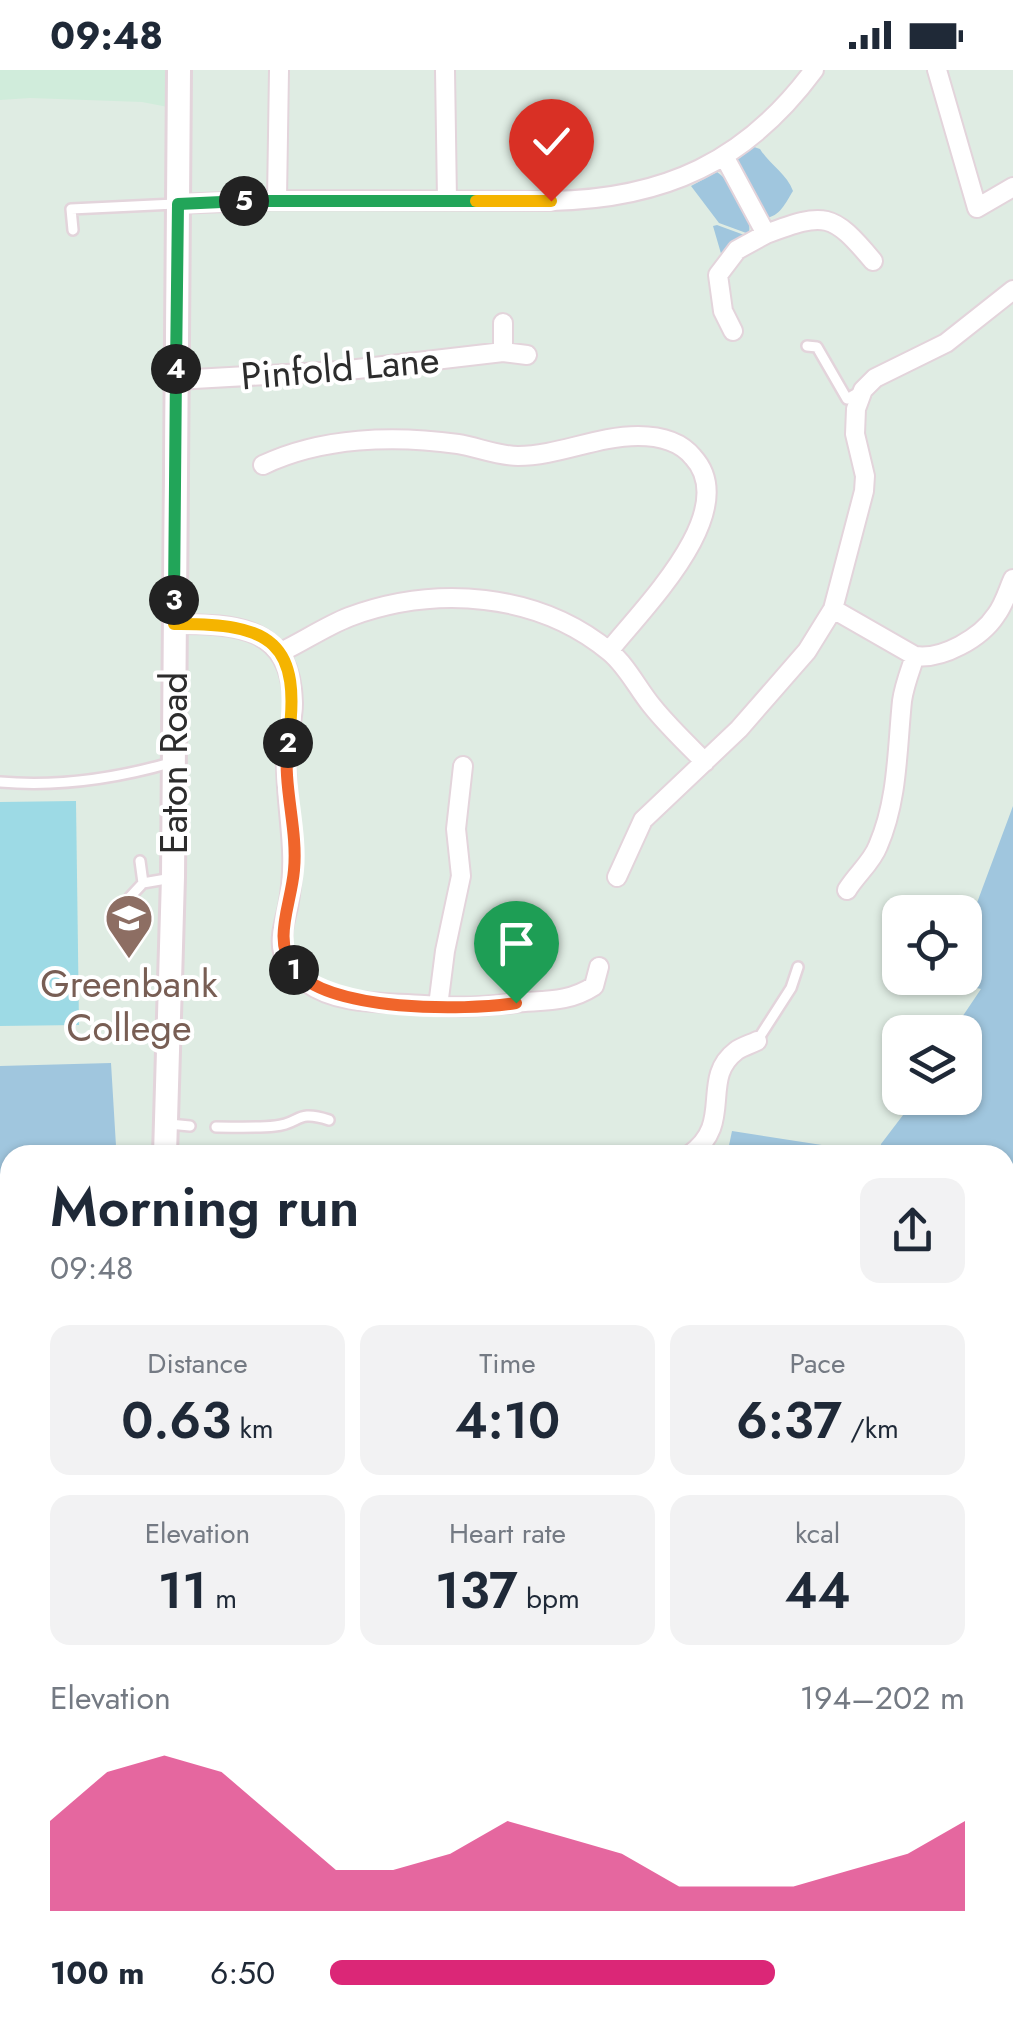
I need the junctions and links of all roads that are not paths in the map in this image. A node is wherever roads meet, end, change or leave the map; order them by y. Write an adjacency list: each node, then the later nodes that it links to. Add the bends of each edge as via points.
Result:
1 (179, 70): 10 (street, Eaton Road)
2 (279, 70): 8 (street)
3 (445, 70): 9 (street)
4 (814, 70): 6 (street, via 786,107)
5 (937, 70): 7 (street, via 977,208)
6 (724, 156): 9 (street, via 658,188 595,200); 12 (street)
7 (1013, 186)
8 (277, 200): 9 (street); 10 (street)
9 (447, 200)
10 (178, 204): 11 (lane, via 71,209); 20 (street, Eaton Road)
11 (73, 230)
12 (766, 234): 13 (street, via 822,218 845,229); 16 (street, via 737,250 718,276)
13 (874, 261)
14 (1013, 290): 21 (street, via 946,344)
15 (503, 323): 18 (street)
16 (733, 331)
17 (807, 346): 21 (lane, via 817,346 847,399)
18 (503, 352): 19 (street, Pinfold Lane); 20 (street, Pinfold Lane, via 320,373)
19 (527, 355)
20 (176, 380): 25 (street, Eaton Road)
21 (863, 390): 24 (street, via 855,434 864,490)
22 (270, 456): 26 (street, via 368,440 460,444 517,464 634,436 677,444 698,461 708,491 703,522)
23 (1013, 579): 28 (street, via 980,634 940,654)
24 (832, 609): 28 (street); 30 (street, via 770,697)
25 (174, 624): 27 (street, via 232,626); 29 (street, Eaton Road)
26 (609, 650): 27 (street, via 544,612 443,598 346,618); 30 (street)
27 (282, 652): 43 (street, via 293,706 286,756 294,852 283,952 304,982 344,999)
28 (914, 656): 36 (street, via 902,698 888,821 876,852 852,882)
29 (173, 762): 32 (lane, via 122,776); 38 (street, Eaton Road)
30 (705, 762): 33 (street, via 644,820)
31 (466, 779): 43 (street, via 456,829 460,876)
32 (0, 782)
33 (630, 849): 34 (street); 37 (street)
34 (648, 857)
35 (140, 861): 39 (lane)
36 (840, 863)
37 (617, 876)
38 (174, 877): 39 (lane); 47 (street, Eaton Road, via 178,1125)
39 (143, 882): 40 (lane, via 130,896)
40 (130, 926)
41 (599, 967): 43 (street, via 597,995 479,1009)
42 (798, 968): 44 (lane)
43 (438, 1006)
44 (758, 1041): 48 (street, via 734,1052 722,1070 718,1109)
45 (329, 1120): 46 (lane, via 311,1114 281,1126)
46 (216, 1127)
47 (169, 1145)
48 (703, 1145)

